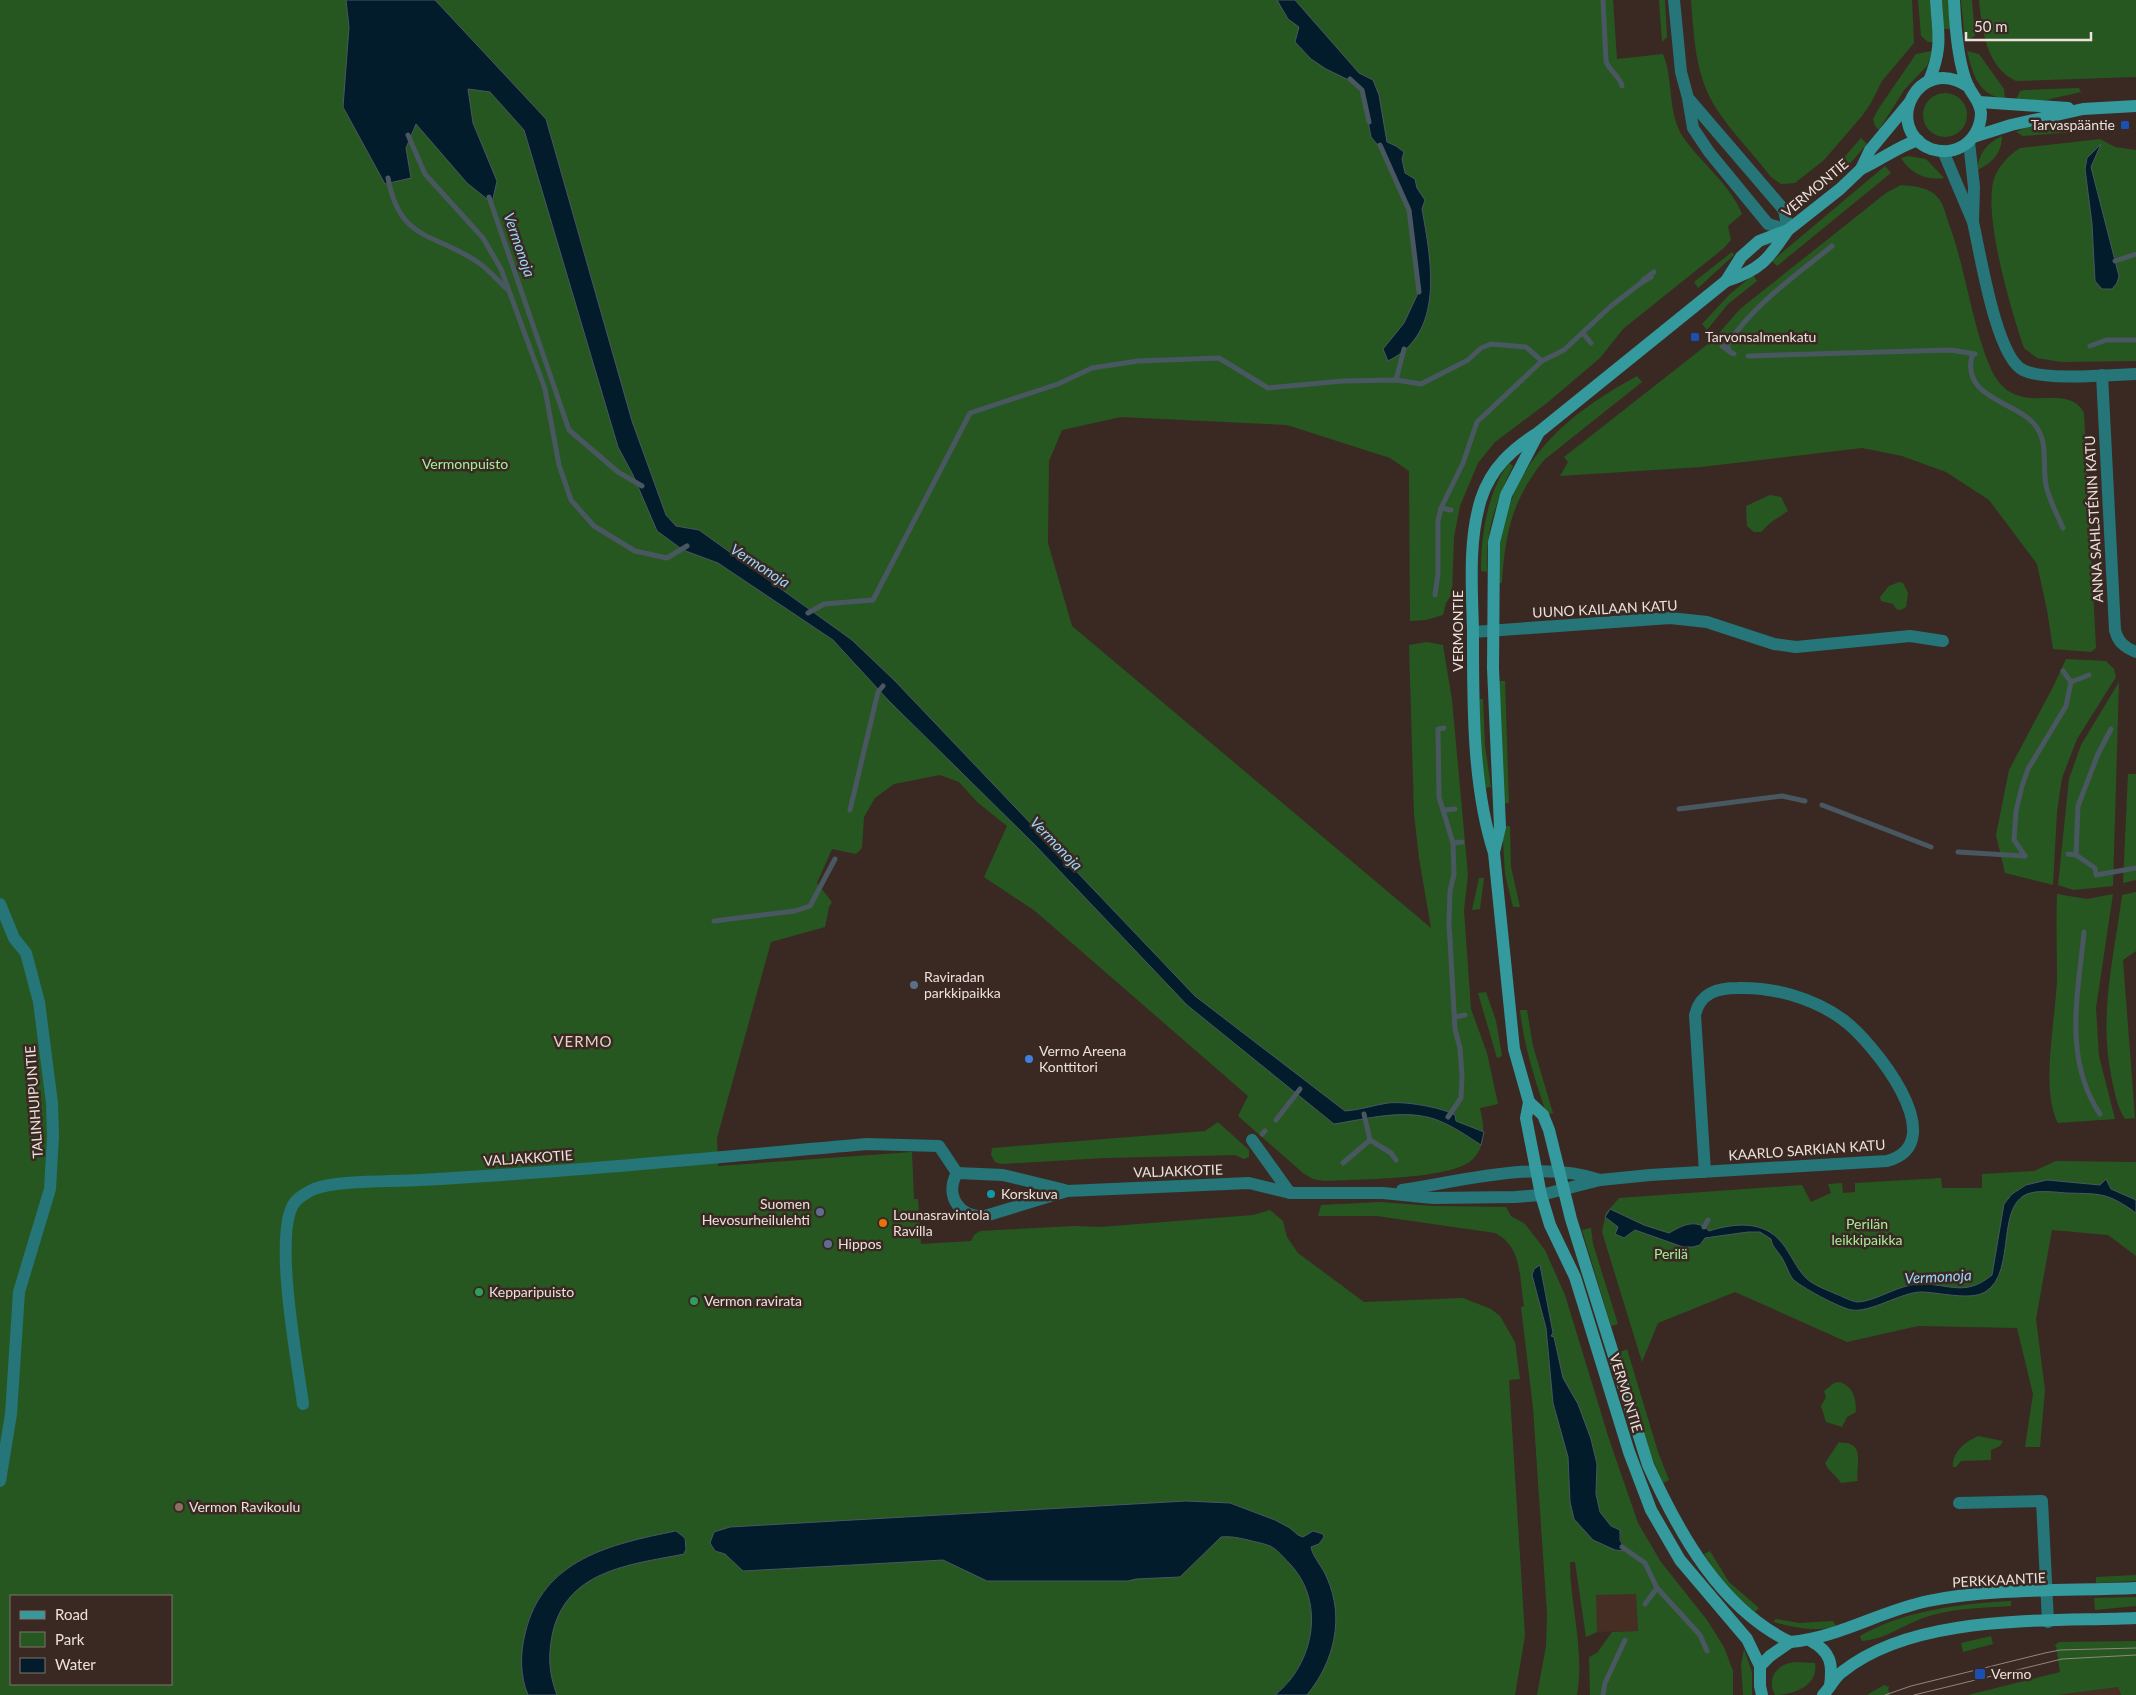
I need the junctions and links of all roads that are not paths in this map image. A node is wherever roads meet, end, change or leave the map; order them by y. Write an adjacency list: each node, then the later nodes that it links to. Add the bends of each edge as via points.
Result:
1 (1674, 0): 6 (street, via 1681,72)
2 (1936, 0): 4 (main road, via 1940,47)
3 (1954, 0): 5 (main road)
4 (1929, 80): 5 (main road, via 1950,78); 8 (main road, via 1913,94)
5 (1968, 87): 7 (main road)
6 (1688, 98): 16 (street, via 1784,210); 16 (street, via 1693,128 1699,140 1768,224)
7 (1979, 102): 10 (main road); 11 (main road, via 1980,121)
8 (1909, 103): 12 (main road, via 1908,123); 14 (main road, VERMONTIE, via 1870,150)
9 (2136, 106): 10 (main road)
10 (2083, 109): 11 (main road, via 2011,125)
11 (1971, 139): 13 (main road, via 1952,150); 15 (street)
12 (1918, 140): 13 (main road, via 1934,150); 14 (main road, VERMONTIE)
13 (1943, 151): 15 (street)
14 (1861, 169): 16 (main road, VERMONTIE)
15 (1973, 222): 19 (street, via 1992,310 2013,362 2032,373)
16 (1788, 230): 17 (main road, VERMONTIE, via 1771,256 1750,273); 17 (main road, VERMONTIE, via 1759,241 1741,257)
17 (1726, 281): 20 (main road, VERMONTIE)
18 (2136, 374): 19 (street)
19 (2102, 375): 24 (street, ANNA SAHLSTÉNIN KATU, via 2115,630 2123,646)
20 (1539, 432): 21 (main road, VERMONTIE, via 1498,517 1492,567); 22 (main road, VERMONTIE, via 1496,466 1481,499 1473,538)
21 (1493, 630): 22 (street, UUNO KAILAAN KATU); 23 (street, UUNO KAILAAN KATU, via 1670,618 1706,622 1774,644 1796,647 1910,636); 25 (main road, VERMONTIE, via 1500,827)
22 (1473, 632): 25 (main road, VERMONTIE, via 1476,737 1486,828)
23 (1943, 641)
24 (2136, 652)
25 (1494, 853): 27 (main road, VERMONTIE, via 1514,1049)
26 (0, 904): 40 (street, TALINHUIPUNTIE, via 14,938 26,952 39,1002 52,1103 53,1165 50,1189 19,1292 10,1414)
27 (1529, 1102): 29 (main road, VERMONTIE, via 1543,1115); 30 (main road, VERMONTIE, via 1526,1118)
28 (1252, 1140): 36 (street)
29 (1557, 1170): 30 (street, VALJAKKOTIE); 33 (street, KAARLO SARKIAN KATU); 34 (main road, VERMONTIE)
30 (1538, 1172): 37 (street, VALJAKKOTIE); 38 (main road, VERMONTIE)
31 (1706, 1172): 31 (street, KAARLO SARKIAN KATU, via 1695,1015 1703,998 1719,989 1750,987 1790,995 1841,1018 1857,1030 1881,1057 1899,1086 1909,1113 1911,1142 1905,1152 1894,1159); 33 (street, KAARLO SARKIAN KATU)
32 (957, 1173): 35 (street, VALJAKKOTIE, via 1003,1175); 35 (street, VALJAKKOTIE, via 952,1186 954,1200 963,1212 977,1217); 39 (street, VALJAKKOTIE, via 938,1146 867,1144 660,1163 355,1183 313,1189 294,1203 286,1222 285,1240)
33 (1600, 1180): 34 (street, KAARLO SARKIAN KATU)
34 (1563, 1190): 38 (street, VALJAKKOTIE); 47 (main road, VERMONTIE, via 1648,1465 1664,1501 1698,1556 1732,1602 1772,1634)
35 (1067, 1191): 36 (street, VALJAKKOTIE, via 1249,1183)
36 (1290, 1193): 37 (street, VALJAKKOTIE)
37 (1383, 1193): 38 (street, VALJAKKOTIE, via 1433,1198)
38 (1540, 1195): 48 (main road, VERMONTIE, via 1550,1225 1575,1277 1629,1452 1651,1510 1680,1560 1747,1639)
39 (303, 1404)
40 (0, 1481)
41 (1959, 1503): 43 (street, via 2042,1501)
42 (2136, 1588): 43 (main road, PERKKAANTIE)
43 (2047, 1592): 45 (street); 46 (main road, PERKKAANTIE, via 1967,1595 1927,1602 1900,1608)
44 (2136, 1618): 45 (main road)
45 (2048, 1622): 49 (main road, via 1977,1625 1912,1638 1859,1660)
46 (1812, 1641): 47 (main road, PERKKAANTIE); 49 (main road, via 1828,1656 1831,1674)
47 (1790, 1642): 48 (main road)
48 (1760, 1666): 50 (main road)
49 (1826, 1690)
50 (1762, 1695)

